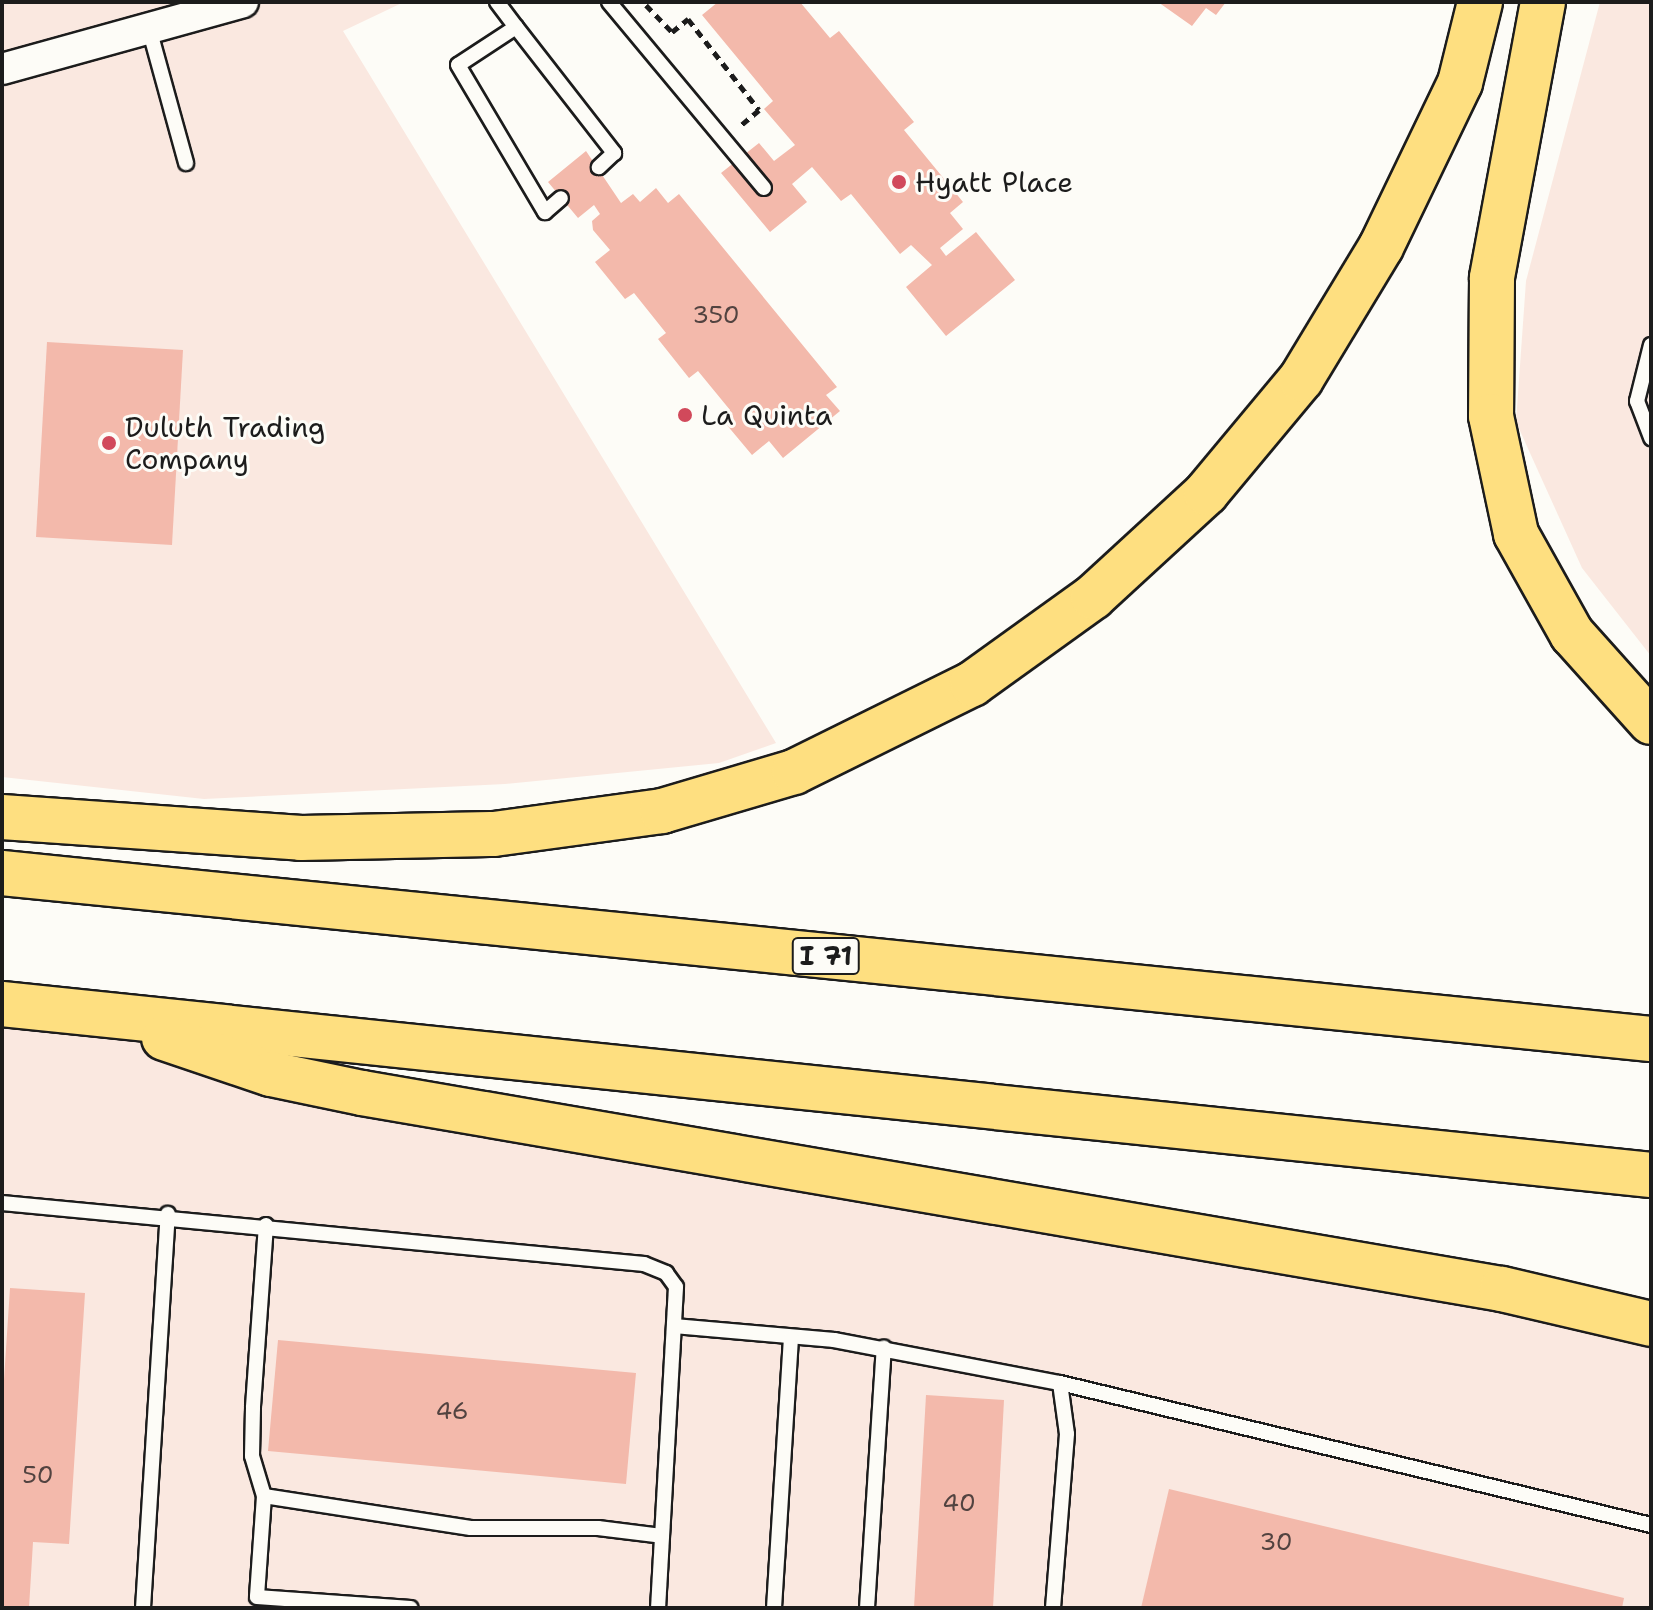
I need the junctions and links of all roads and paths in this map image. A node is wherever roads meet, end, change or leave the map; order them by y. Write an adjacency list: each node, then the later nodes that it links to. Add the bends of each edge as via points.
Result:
1 (243, 2): 8 (street)
2 (497, 2): 7 (lane)
3 (609, 2): 13 (lane)
4 (643, 2): 10 (path, via 672,32 688,19 759,110 739,127)
5 (1480, 2): 18 (highway, via 1460,83 1381,247 1301,379 1194,503 1093,597 972,684 794,772 632,815 494,834 301,838)
6 (1543, 2): 17 (highway, via 1492,278 1491,416 1516,534 1572,634)
7 (516, 27): 12 (lane, via 614,153); 14 (lane, via 458,65 545,212)
8 (150, 32): 9 (street); 11 (lane)
9 (2, 69)
10 (749, 139)
11 (186, 163)
12 (599, 167)
13 (764, 188)
14 (561, 198)
15 (1651, 345): 16 (lane, via 1637,401)
16 (1651, 438)
17 (1651, 722)
18 (2, 817)
19 (2, 873): 22 (highway, I 71)
20 (2, 1004): 21 (highway)
21 (90, 1012): 23 (highway); 27 (highway, via 271,1074 362,1093 1486,1286)
22 (1651, 1039)
23 (1651, 1175)
24 (2, 1203): 25 (lane)
25 (168, 1214): 26 (lane); 35 (lane)
26 (266, 1225): 28 (lane, via 644,1264 666,1273 676,1287); 32 (lane, via 252,1456)
27 (1651, 1324)
28 (674, 1326): 29 (lane); 34 (lane)
29 (791, 1338): 30 (lane); 38 (lane)
30 (884, 1348): 31 (lane); 39 (lane)
31 (1060, 1383): 33 (lane); 40 (lane, via 1067,1434)
32 (264, 1496): 34 (lane, via 471,1528 598,1528); 36 (lane, via 257,1597)
33 (1651, 1525)
34 (662, 1536): 37 (lane)
35 (143, 1608)
36 (411, 1608)
37 (658, 1608)
38 (774, 1608)
39 (867, 1608)
40 (1053, 1608)

